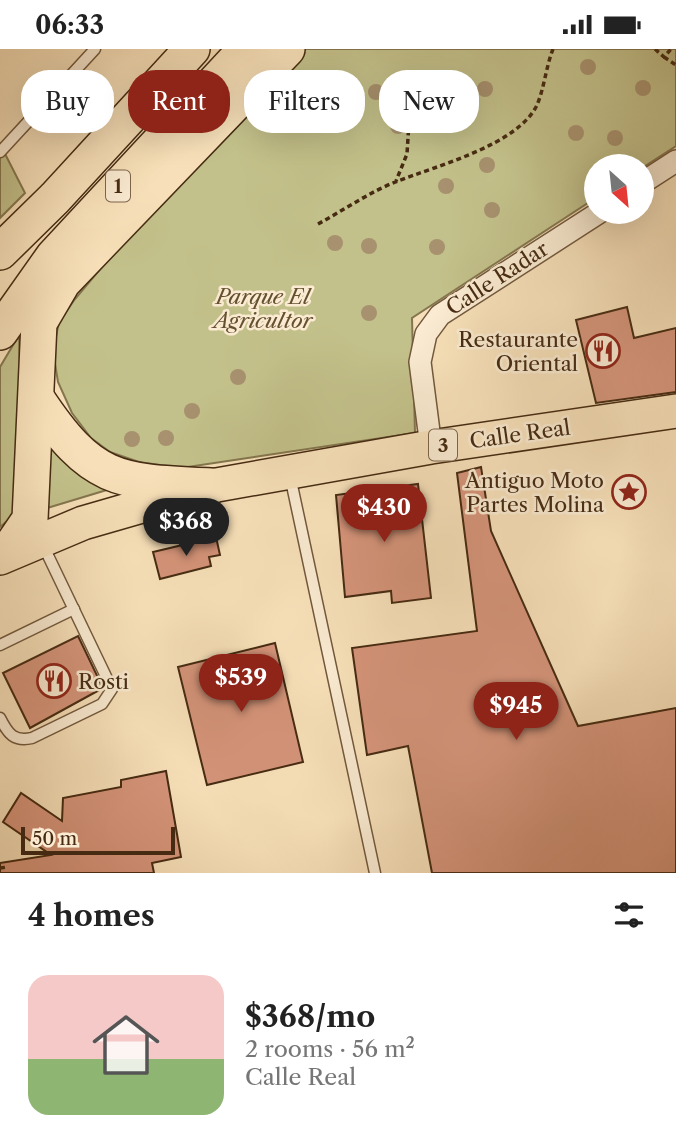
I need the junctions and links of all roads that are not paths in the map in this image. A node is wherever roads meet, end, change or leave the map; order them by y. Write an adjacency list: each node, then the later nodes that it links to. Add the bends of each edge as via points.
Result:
1 (95, 49): 5 (lane)
2 (192, 49): 9 (highway, 1)
3 (246, 49): 10 (highway, 1, via 53,257)
4 (288, 49): 11 (highway, via 63,282 39,323)
5 (0, 152)
6 (676, 161): 7 (street)
7 (654, 175)
8 (584, 222): 13 (street, Calle Radar, via 440,315 426,334 420,362)
9 (3, 250)
10 (0, 332)
11 (37, 400): 15 (highway, via 78,453 116,476 142,483); 17 (highway, via 30,519)
12 (676, 411): 13 (main road, Calle Real / 3)
13 (431, 447): 14 (main road, Calle Real / 3)
14 (290, 473): 15 (main road, Calle Real / 3); 21 (lane)
15 (211, 486): 16 (main road, Calle Real / 3)
16 (41, 540): 17 (main road, Calle Real / 3); 18 (lane)
17 (0, 556)
18 (74, 609): 19 (lane); 20 (lane, via 110,682 108,697 102,704 21,741 11,737)
19 (0, 645)
20 (0, 718)
21 (375, 873)

